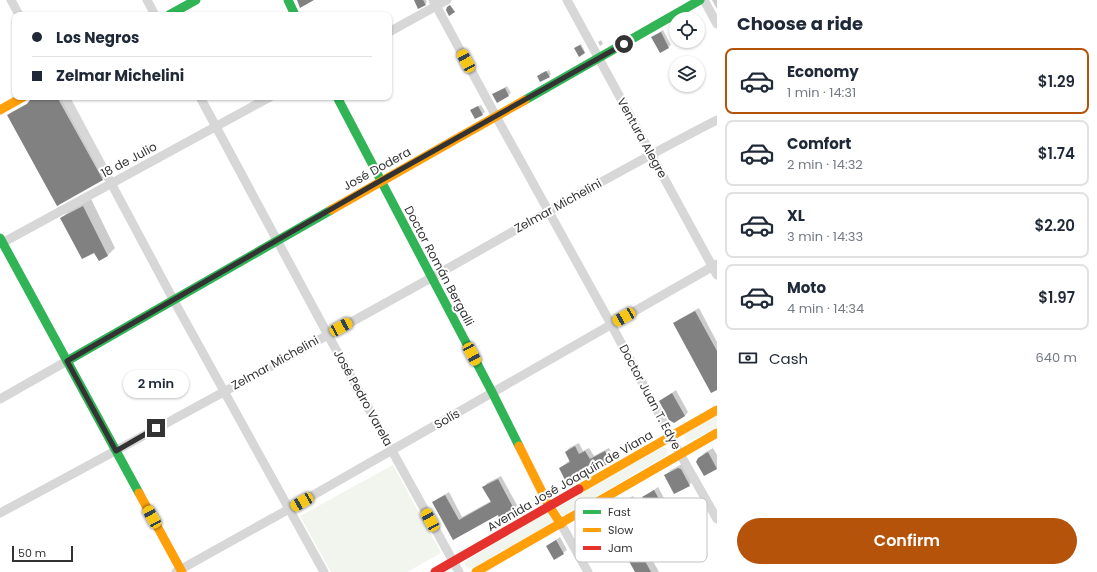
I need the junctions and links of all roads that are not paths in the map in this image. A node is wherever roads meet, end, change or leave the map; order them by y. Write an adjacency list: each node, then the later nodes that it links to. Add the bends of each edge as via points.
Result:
1 (11, 0): 10 (street)
2 (147, 0): 11 (street)
3 (196, 0): 12 (street)
4 (288, 0): 13 (street)
5 (448, 0): 9 (street)
6 (567, 0): 16 (street, Ventura Alegre)
7 (700, 0): 16 (street, José Dodera)
8 (704, 0): 14 (street)
9 (435, 3): 15 (street); 23 (street, Doctor Juan T. Edye)
10 (17, 12)
11 (153, 12)
12 (174, 12)
13 (294, 12)
14 (717, 24)
15 (392, 30)
16 (598, 59): 23 (street, José Dodera); 26 (street, Ventura Alegre)
17 (18, 100): 22 (street)
18 (67, 100): 28 (street)
19 (202, 100): 25 (street, José Pedro Varela)
20 (265, 100): 25 (street, 18 de Julio)
21 (339, 100): 27 (street, Doctor Román Bergalli)
22 (0, 110)
23 (496, 116): 27 (street, José Dodera); 29 (street, Doctor Juan T. Edye)
24 (717, 120): 26 (street, Zelmar Michelini)
25 (216, 127): 28 (street, 18 de Julio); 30 (street, José Pedro Varela)
26 (650, 154): 29 (street, Zelmar Michelini); 32 (street, Ventura Alegre)
27 (380, 181): 30 (street, José Dodera); 33 (street, Doctor Román Bergalli)
28 (111, 183): 31 (street, 18 de Julio); 34 (street)
29 (549, 211): 33 (street, Zelmar Michelini); 35 (street, Doctor Juan T. Edye)
30 (277, 240): 34 (street, José Dodera); 36 (street, José Pedro Varela)
31 (1, 242): 37 (street)
32 (715, 269): 35 (street, Solís)
33 (432, 277): 36 (street, Zelmar Michelini); 39 (street, Doctor Román Bergalli)
34 (173, 299): 37 (street, José Dodera); 38 (street)
35 (612, 324): 39 (street, Solís); 43 (street, Doctor Juan T. Edye)
36 (328, 335): 38 (street, Zelmar Michelini); 45 (street, José Pedro Varela)
37 (67, 361): 40 (street); 44 (street)
38 (224, 392): 44 (street, Zelmar Michelini); 51 (street)
39 (492, 392): 45 (street, Solís); 50 (street, Doctor Román Bergalli)
40 (0, 399)
41 (717, 410): 43 (street, Avenida José Joaquín de Viana)
42 (717, 433): 46 (street)
43 (672, 436): 46 (street, Doctor Juan T. Edye); 50 (street, Avenida José Joaquín de Viana)
44 (116, 451): 52 (street, Zelmar Michelini); 59 (street)
45 (392, 451): 51 (street, Solís); 57 (street, José Pedro Varela)
46 (680, 454): 47 (street); 48 (street, Doctor Juan T. Edye)
47 (605, 498)
48 (705, 498)
49 (707, 501): 54 (street, Doctor Juan T. Edye)
50 (549, 506): 55 (street, Doctor Román Bergalli); 57 (street, Avenida José Joaquín de Viana)
51 (289, 509): 59 (street, Solís); 60 (street)
52 (0, 513)
53 (575, 516): 55 (street)
54 (717, 519)
55 (561, 524): 56 (street, Doctor Román Bergalli); 63 (street)
56 (575, 549)
57 (453, 562): 61 (street, Avenida José Joaquín de Viana); 62 (street, José Pedro Varela)
58 (582, 562): 64 (street, Doctor Román Bergalli)
59 (180, 571)
60 (324, 572)
61 (435, 572)
62 (459, 572)
63 (476, 572)
64 (588, 572)

